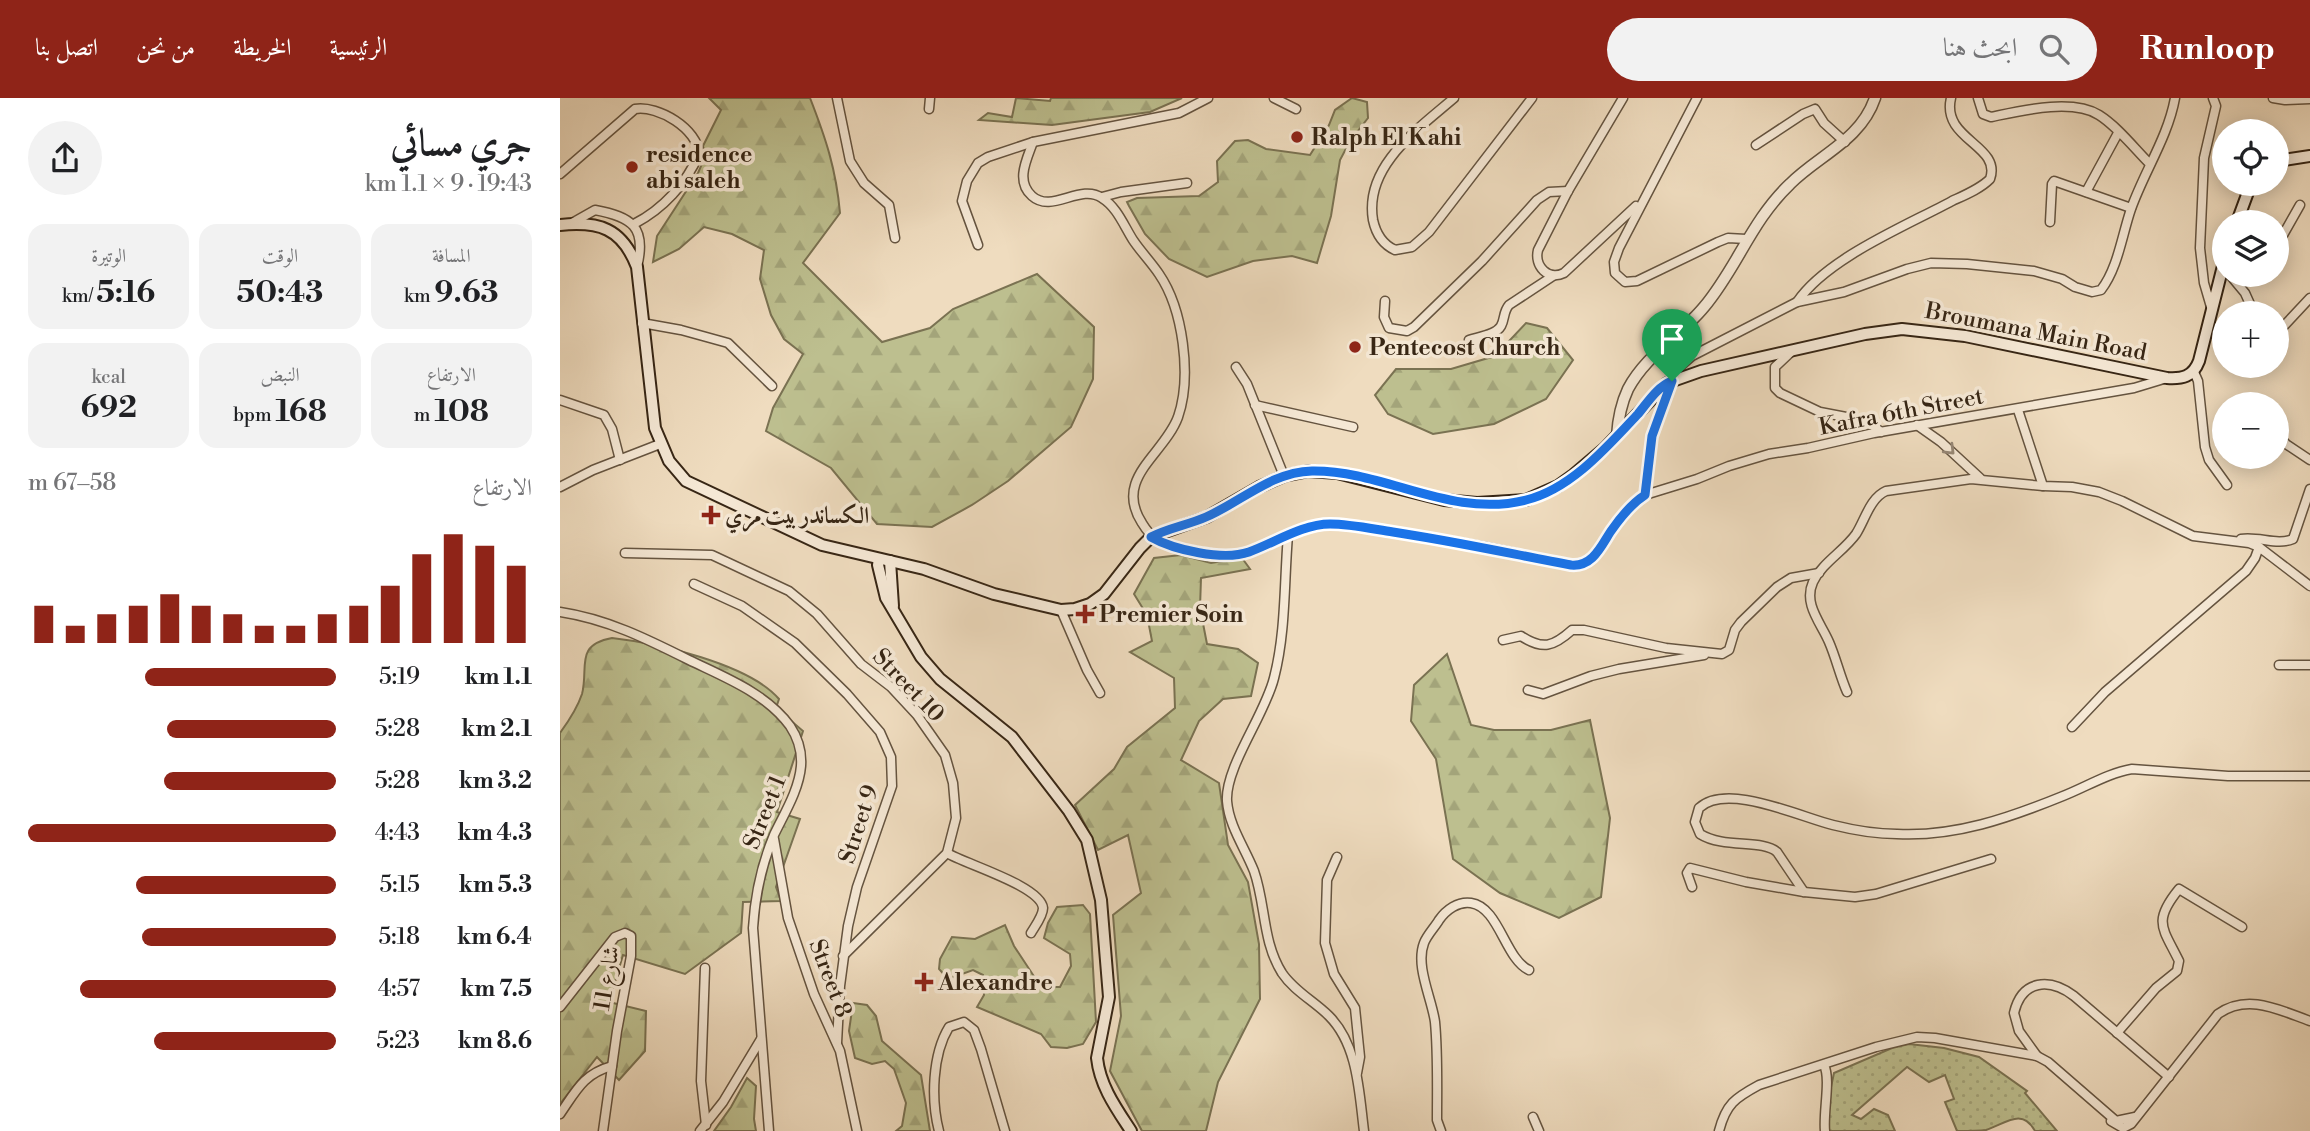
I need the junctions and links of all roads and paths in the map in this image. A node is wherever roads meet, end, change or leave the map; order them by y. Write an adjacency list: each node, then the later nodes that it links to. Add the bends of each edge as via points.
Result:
1 (837, 98): 37 (street, via 850,161 864,183 889,205)
2 (930, 98): 16 (street)
3 (1208, 98): 19 (street, via 1178,113)
4 (1274, 98): 17 (street)
5 (1454, 98): 6 (street, via 1404,142 1378,178 1372,202 1375,229 1395,250 1412,247 1429,232)
6 (1532, 98)
7 (1623, 98): 27 (street)
8 (1697, 98): 30 (street)
9 (1875, 98): 20 (street, via 1863,122)
10 (1951, 98): 45 (street, via 1951,119 1991,161 1990,179 1866,247 1812,284)
11 (1978, 98): 18 (street, via 1986,116 2078,107 2096,113)
12 (2175, 98): 24 (street)
13 (2213, 98): 46 (street, via 2216,106 2203,166 2200,248)
14 (2273, 98): 15 (street)
15 (2310, 99)
16 (929, 109)
17 (1296, 109)
18 (2118, 133): 24 (street); 28 (street)
19 (1033, 142): 29 (street, via 1022,178 1029,194 1043,201 1084,193); 39 (street, via 988,157 973,168 962,201)
20 (1845, 142): 21 (street, via 1815,109); 38 (street, via 1789,185)
21 (1756, 145)
22 (2310, 156): 23 (main road)
23 (2289, 159)
24 (2150, 164): 32 (street)
25 (560, 174): 34 (street, via 635,109 649,108 669,117 694,138 699,154 662,206)
26 (1186, 183): 29 (street)
27 (1568, 191): 41 (street, via 1536,255 1542,269); 44 (street, via 1549,192 1537,200 1490,254 1414,327 1407,331 1389,328)
28 (2086, 192): 32 (street); 33 (street, via 2053,182)
29 (1102, 197): 75 (street, via 1159,274 1182,329 1177,418 1136,480 1132,494 1135,510)
30 (1644, 199): 38 (street, via 1615,258 1617,276 1625,282 1637,281 1728,238); 41 (street, via 1571,268)
31 (2300, 205): 35 (street)
32 (2132, 208): 45 (street, via 2114,264 2105,285 2096,292 2035,271 1931,263 1844,292)
33 (2050, 222)
34 (635, 224): 36 (street, via 595,211); 40 (street, via 640,235)
35 (2289, 224)
36 (565, 225): 40 (main road, Broumana Main Road, via 593,225 613,232 630,248)
37 (895, 238)
38 (1746, 239): 62 (street, via 1704,307 1637,376 1623,402)
39 (978, 245)
40 (637, 267): 48 (main road, Broumana Main Road)
41 (1553, 276): 49 (street, via 1509,305 1497,331)
42 (2218, 287): 46 (main road)
43 (2310, 298): 47 (street)
44 (1385, 301)
45 (1797, 302): 54 (street, via 1692,356 1677,369)
46 (2211, 307): 52 (main road)
47 (2289, 320)
48 (642, 323): 55 (street, via 729,343); 63 (main road, Broumana Main Road)
49 (1469, 340)
50 (1792, 351): 53 (main road, Broumana Main Road, via 1883,331 1918,330); 54 (main road, Broumana Main Road); 61 (street, via 1775,367 1780,393 1820,412 1867,421)
51 (1236, 367): 57 (street)
52 (2194, 372): 53 (main road, Broumana Main Road); 69 (street, via 2208,460)
53 (2167, 377): 58 (street, Kafra 6th Street, via 2134,388)
54 (1672, 381): 62 (main road, Broumana Main Road, via 1658,390); 73 (street, via 1652,436)
55 (772, 386)
56 (560, 400): 65 (street, via 604,415)
57 (1255, 405): 60 (street); 67 (street)
58 (2018, 410): 59 (street, Kafra 6th Street); 70 (street)
59 (1917, 425): 61 (street, Kafra 6th Street); 68 (street, one-way to 68)
60 (1353, 427)
61 (1881, 432): 73 (street, Kafra 6th Street, via 1769,454)
62 (1617, 436): 67 (main road, Broumana Main Road, via 1558,486 1510,503 1444,500 1337,472)
63 (660, 444): 65 (street); 79 (main road, Broumana Main Road, via 677,472 698,488 857,560)
64 (2289, 446): 66 (street)
65 (620, 460): 71 (street)
66 (2310, 460)
67 (1284, 476): 75 (main road, Broumana Main Road, via 1207,517)
68 (1980, 478): 70 (street); 80 (street, via 1880,494 1847,547)
69 (2227, 485)
70 (2043, 486): 76 (street, via 2099,492 2193,536)
71 (560, 487)
72 (2310, 489): 76 (street, via 2293,539)
73 (1645, 495): 74 (street, via 1629,508 1598,552 1577,565 1467,543 1328,524)
74 (1287, 535): 75 (street, via 1247,553 1224,554 1167,546); 113 (street, via 1277,667 1261,713 1228,780 1227,804 1258,885 1271,952 1289,981 1342,1032)
75 (1151, 537): 83 (main road, Broumana Main Road, via 1104,594 1090,604)
76 (2237, 540): 77 (street)
77 (2259, 547): 82 (street); 92 (street, via 2246,571 2122,677)
78 (625, 553): 95 (street, Street 10, via 712,555 789,592 817,614 861,664 917,715 945,755 956,818)
79 (884, 563): 83 (main road, Broumana Main Road); 123 (main road, via 894,609 928,667 1012,737 1087,840 1101,900 1109,997 1098,1066 1105,1090)
80 (1819, 573): 86 (street, via 1785,581 1741,622 1729,650); 90 (street, via 1810,601)
81 (694, 584): 102 (street, Street 9, via 742,606 794,643 880,732 891,757 892,786 852,904)
82 (2310, 586)
83 (1061, 610): 91 (street)
84 (560, 612): 94 (street, Street 1, via 607,622 669,650 744,688 786,720 799,743 801,767)
85 (1503, 640): 86 (street, via 1521,636 1535,645 1557,644 1572,631 1584,630)
86 (1710, 653): 89 (street, via 1619,669 1543,694)
87 (2279, 665): 88 (street)
88 (2310, 666)
89 (1528, 690)
90 (1847, 692)
91 (1100, 693)
92 (2072, 727)
93 (2310, 776): 99 (street, via 2119,771 1987,823 1944,833 1895,834 1850,828 1758,801 1711,800 1699,808 1695,822 1700,834 1735,845 1774,849)
94 (774, 838): 108 (street, Street 1, via 755,897); 109 (street, Street 8, via 788,918 814,994)
95 (947, 853): 101 (street, via 1038,898 1042,913); 102 (street)
96 (1338, 857): 113 (street, via 1327,880 1325,943 1334,974 1355,1008 1360,1062)
97 (1991, 859): 99 (street, via 1876,894 1855,897)
98 (1692, 887): 99 (street, via 1686,873 1690,868)
99 (1804, 892)
100 (2242, 927): 107 (street, via 2179,889 2162,918 2164,933 2179,961 2177,971)
101 (1031, 933)
102 (844, 956): 109 (street, Street 9)
103 (705, 968): 117 (street)
104 (1529, 971): 125 (street, via 1517,961 1481,907 1470,902 1445,912 1424,944 1423,972 1434,1020)
105 (560, 1007): 112 (street, شارع 11, via 615,937 631,936)
106 (2310, 1021): 114 (street, via 2260,1004 2228,1007)
107 (2116, 1033): 110 (street, via 2066,990 2038,984 2019,1000 2014,1018); 114 (street)
108 (761, 1038): 117 (street); 119 (street, Street 1)
109 (837, 1043): 120 (street, Street 8)
110 (2037, 1056): 111 (street, via 1917,1037); 114 (street, via 2123,1128 2132,1124)
111 (1824, 1065): 127 (street, via 1742,1094 1730,1104); 128 (street, via 1828,1073)
112 (612, 1066): 115 (street, via 586,1078); 118 (street, شارع 11)
113 (1356, 1075): 124 (street)
114 (2169, 1077)
115 (560, 1114)
116 (1533, 1117): 126 (street)
117 (703, 1128)
118 (603, 1131)
119 (769, 1131)
120 (857, 1131)
121 (939, 1131): 122 (street, via 935,1088 941,1045 949,1027 964,1023 974,1030)
122 (1005, 1131)
123 (1131, 1131)
124 (1363, 1131)
125 (1441, 1131)
126 (1539, 1131)
127 (1719, 1131)
128 (1825, 1131)

